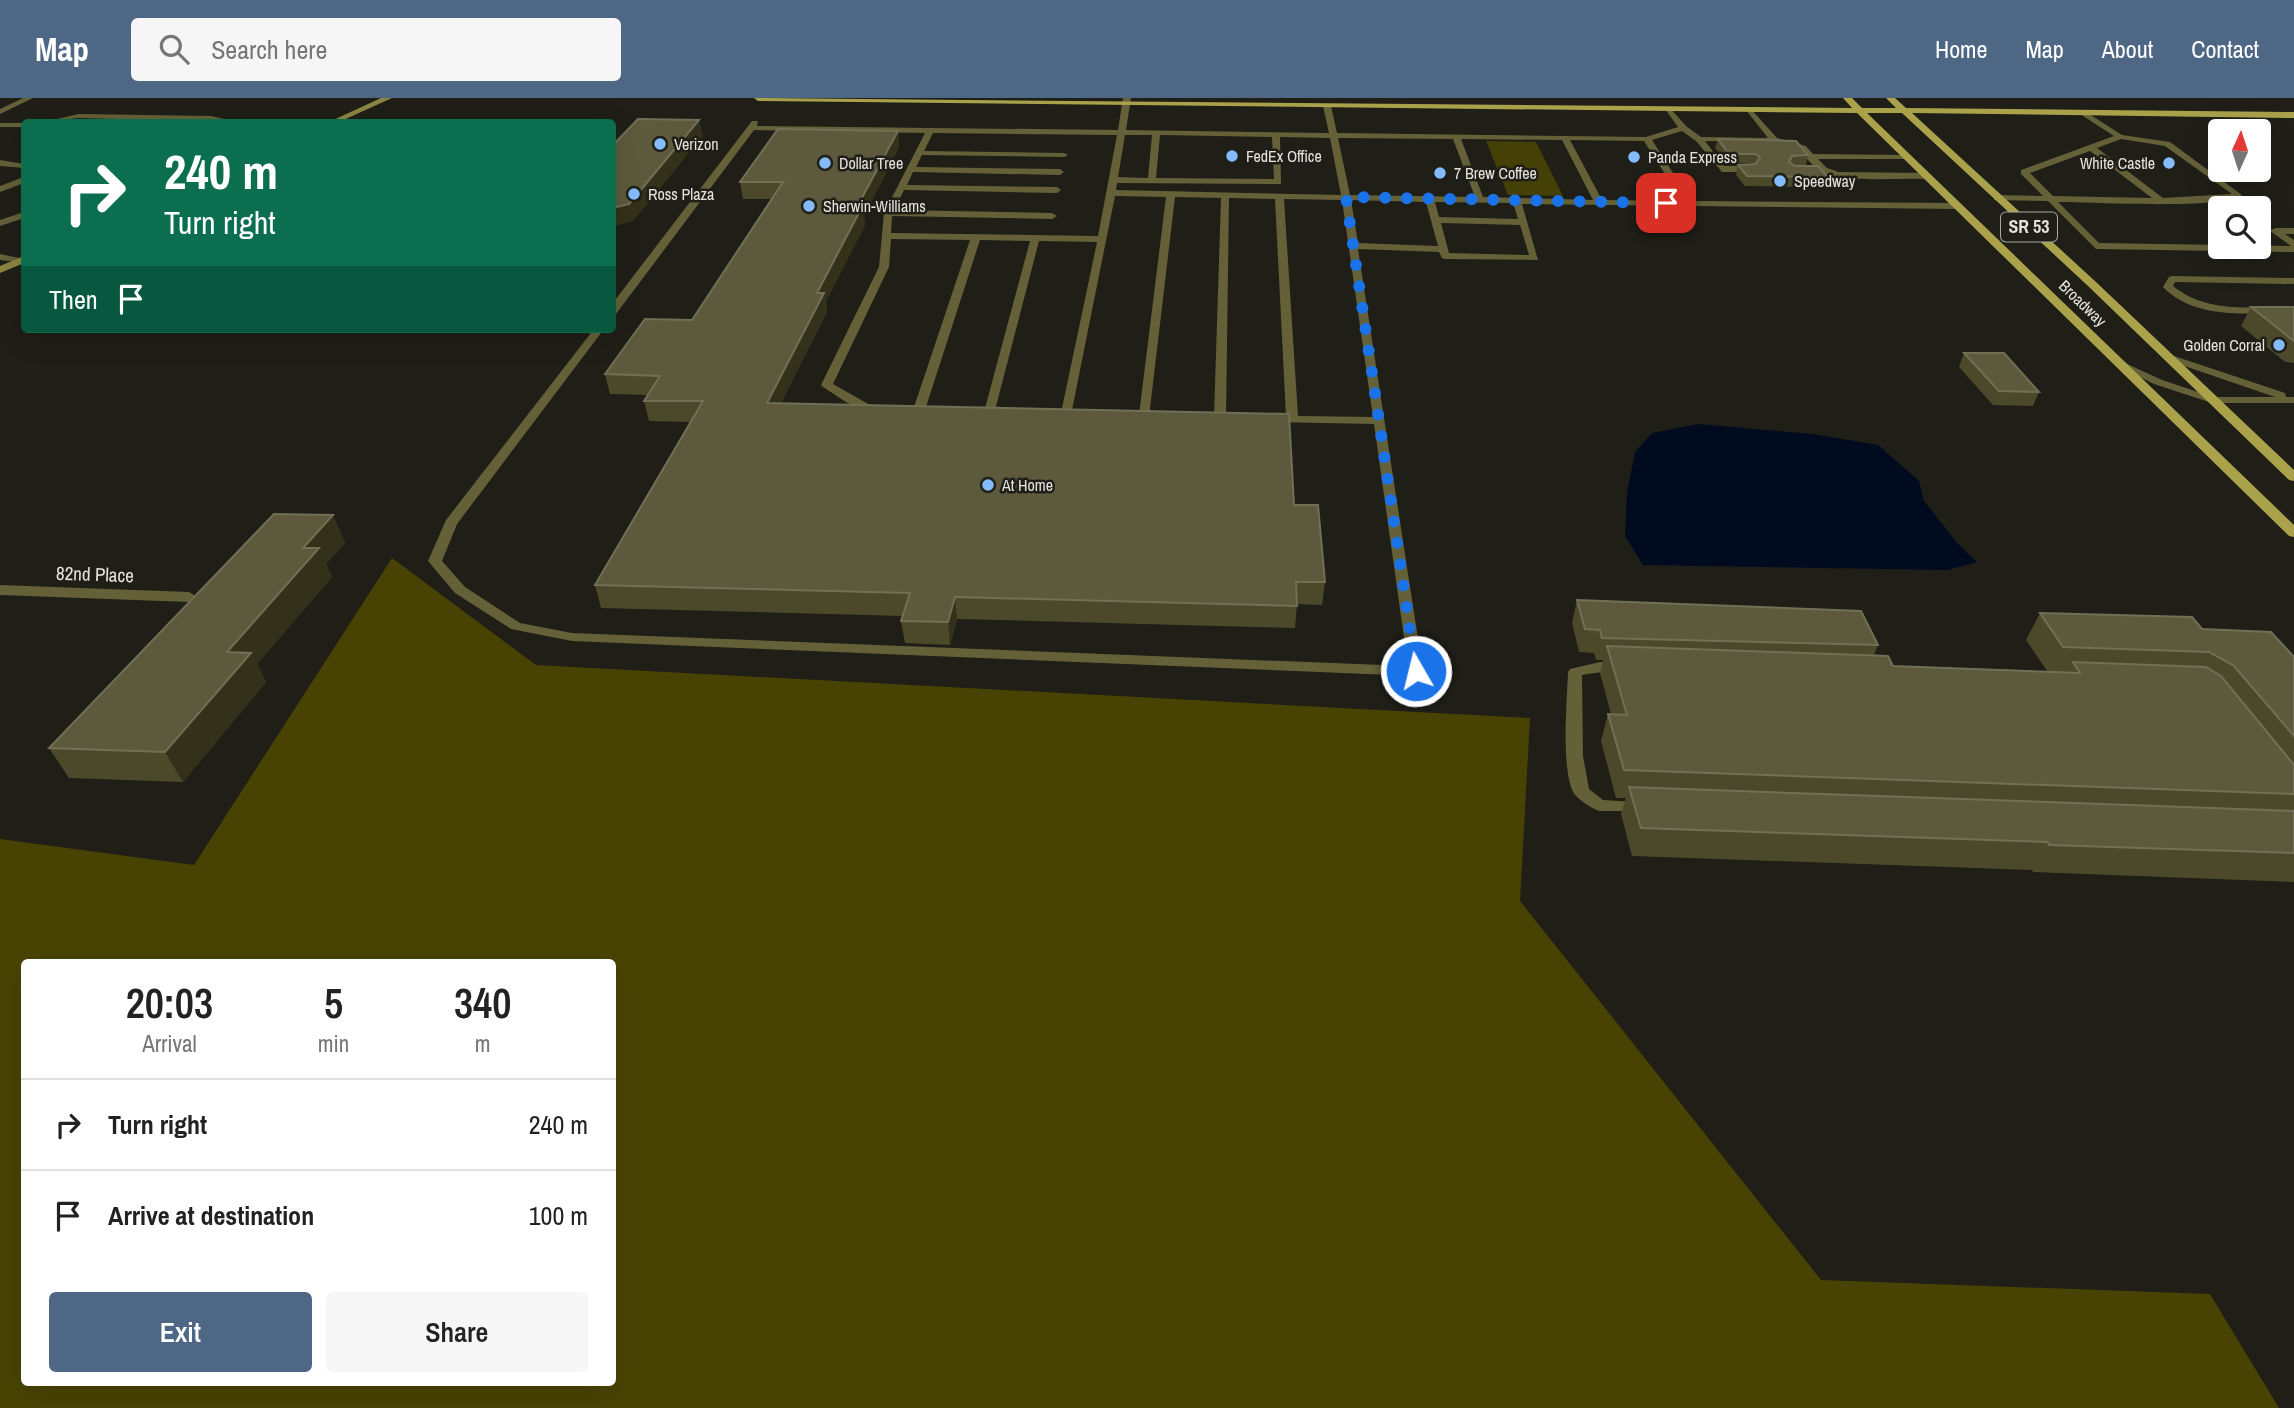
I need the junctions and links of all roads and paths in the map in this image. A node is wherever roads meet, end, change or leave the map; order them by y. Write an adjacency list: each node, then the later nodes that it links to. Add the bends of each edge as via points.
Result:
1 (29, 98): 11 (lane)
2 (388, 98): 17 (street)
3 (758, 98): 6 (main road)
4 (1847, 98): 10 (main road, Broadway / SR 53)
5 (1890, 98): 12 (main road, Broadway / SR 53)
6 (1126, 101): 7 (main road); 23 (lane)
7 (1327, 106): 8 (main road); 26 (lane)
8 (1669, 109): 9 (main road); 20 (lane)
9 (1749, 110): 10 (main road); 33 (lane)
10 (1861, 111): 12 (main road); 40 (main road, Broadway / SR 53)
11 (0, 112)
12 (1904, 112): 13 (main road); 60 (main road, Broadway / SR 53)
13 (2086, 114): 14 (main road); 28 (lane)
14 (2294, 116)
15 (64, 119): 16 (lane)
16 (217, 119)
17 (340, 119)
18 (0, 125): 19 (lane)
19 (21, 125)
20 (1683, 128): 30 (lane); 31 (lane)
21 (930, 131): 22 (lane); 37 (lane); 90 (lane, via 753,126)
22 (1068, 133): 23 (lane); 38 (lane)
23 (1121, 134): 24 (lane); 49 (lane)
24 (1156, 134): 25 (lane); 50 (lane)
25 (1276, 135): 26 (lane); 50 (lane, via 1278,182)
26 (1335, 135): 27 (lane); 59 (lane)
27 (1456, 137): 29 (lane); 63 (lane)
28 (2120, 137): 35 (lane); 64 (lane, via 2167,145 2238,195)
29 (1565, 138): 30 (lane); 66 (lane)
30 (1647, 139): 67 (lane)
31 (1699, 139): 32 (lane); 43 (lane, via 1722,169)
32 (1727, 140): 33 (lane); 34 (lane)
33 (1774, 140): 36 (lane); 39 (lane, via 1803,148)
34 (1733, 148)
35 (2091, 148): 61 (lane, via 2024,172); 64 (lane)
36 (1782, 149)
37 (919, 153): 38 (lane); 44 (lane)
38 (1064, 155): 47 (lane)
39 (1811, 156): 40 (lane); 46 (lane)
40 (1907, 157): 48 (main road, Broadway / SR 53)
41 (0, 163): 42 (lane)
42 (21, 166)
43 (1748, 167)
44 (911, 169): 47 (lane); 52 (lane)
45 (1812, 170): 46 (lane)
46 (1824, 170): 48 (lane, via 1838,175)
47 (1060, 172): 54 (lane)
48 (1925, 176): 68 (main road, Broadway / SR 53)
49 (1113, 180): 50 (lane); 55 (lane)
50 (1152, 180)
51 (21, 181): 53 (lane)
52 (901, 187): 54 (lane); 69 (lane)
53 (0, 190)
54 (1057, 190): 71 (lane)
55 (1111, 193): 56 (lane); 80 (lane)
56 (1171, 194): 57 (lane); 104 (lane)
57 (1225, 195): 58 (lane); 106 (lane, via 1226,417)
58 (1279, 196): 59 (lane); 108 (lane)
59 (1346, 197): 62 (lane); 82 (lane)
60 (1997, 198): 61 (lane); 93 (main road, Broadway / SR 53)
61 (2050, 198): 64 (lane); 84 (lane, via 2096,246)
62 (1430, 199): 63 (lane); 72 (lane)
63 (1480, 200): 65 (lane)
64 (2160, 200)
65 (1517, 201): 66 (lane); 73 (lane)
66 (1599, 202): 67 (lane)
67 (1688, 204): 68 (lane)
68 (1957, 206): 94 (main road, Broadway / SR 53)
69 (888, 213): 71 (lane); 76 (lane)
70 (21, 216): 74 (lane)
71 (1052, 216): 79 (lane)
72 (1436, 220): 73 (lane); 83 (lane)
73 (1522, 222): 83 (lane, via 1535,257 1445,256)
74 (0, 223)
75 (2294, 231): 81 (lane, via 2275,231)
76 (886, 236): 77 (lane); 97 (lane, via 884,267 827,384 867,408)
77 (976, 237): 78 (lane); 98 (lane, via 925,410)
78 (1035, 238): 79 (lane); 99 (lane, via 984,411)
79 (1047, 238): 80 (lane)
80 (1102, 239): 101 (lane)
81 (2294, 244)
82 (1352, 246): 83 (lane); 109 (lane)
83 (1443, 249)
84 (2294, 250)
85 (0, 257): 86 (lane)
86 (21, 260)
87 (21, 261): 88 (street)
88 (0, 270)
89 (2294, 281): 91 (lane, via 2172,279 2168,287 2194,304 2213,308)
90 (616, 307)
91 (2294, 310)
92 (596, 333): 109 (lane, via 451,523 435,561 460,590 516,626 572,637 1416,671)
93 (2168, 357): 95 (lane); 96 (main road, Broadway / SR 53)
94 (2121, 365): 96 (lane); 111 (main road, Broadway / SR 53)
95 (2294, 399): 96 (lane)
96 (2212, 400): 110 (main road, Broadway / SR 53)
97 (893, 409)
98 (906, 410)
99 (1002, 412)
100 (1054, 413): 101 (lane)
101 (1067, 414): 102 (lane)
102 (1080, 414)
103 (1132, 415): 104 (lane)
104 (1145, 415): 105 (lane)
105 (1157, 416)
106 (1208, 417)
107 (1256, 418): 108 (lane)
108 (1292, 419): 109 (lane)
109 (1378, 421)
110 (2294, 477)
111 (2294, 534)
112 (0, 590): 113 (street, 82nd Place)
113 (189, 597)
114 (1642, 668): 115 (lane, via 1600,666 1576,672 1575,756 1581,791 1599,805)
115 (1668, 808)

